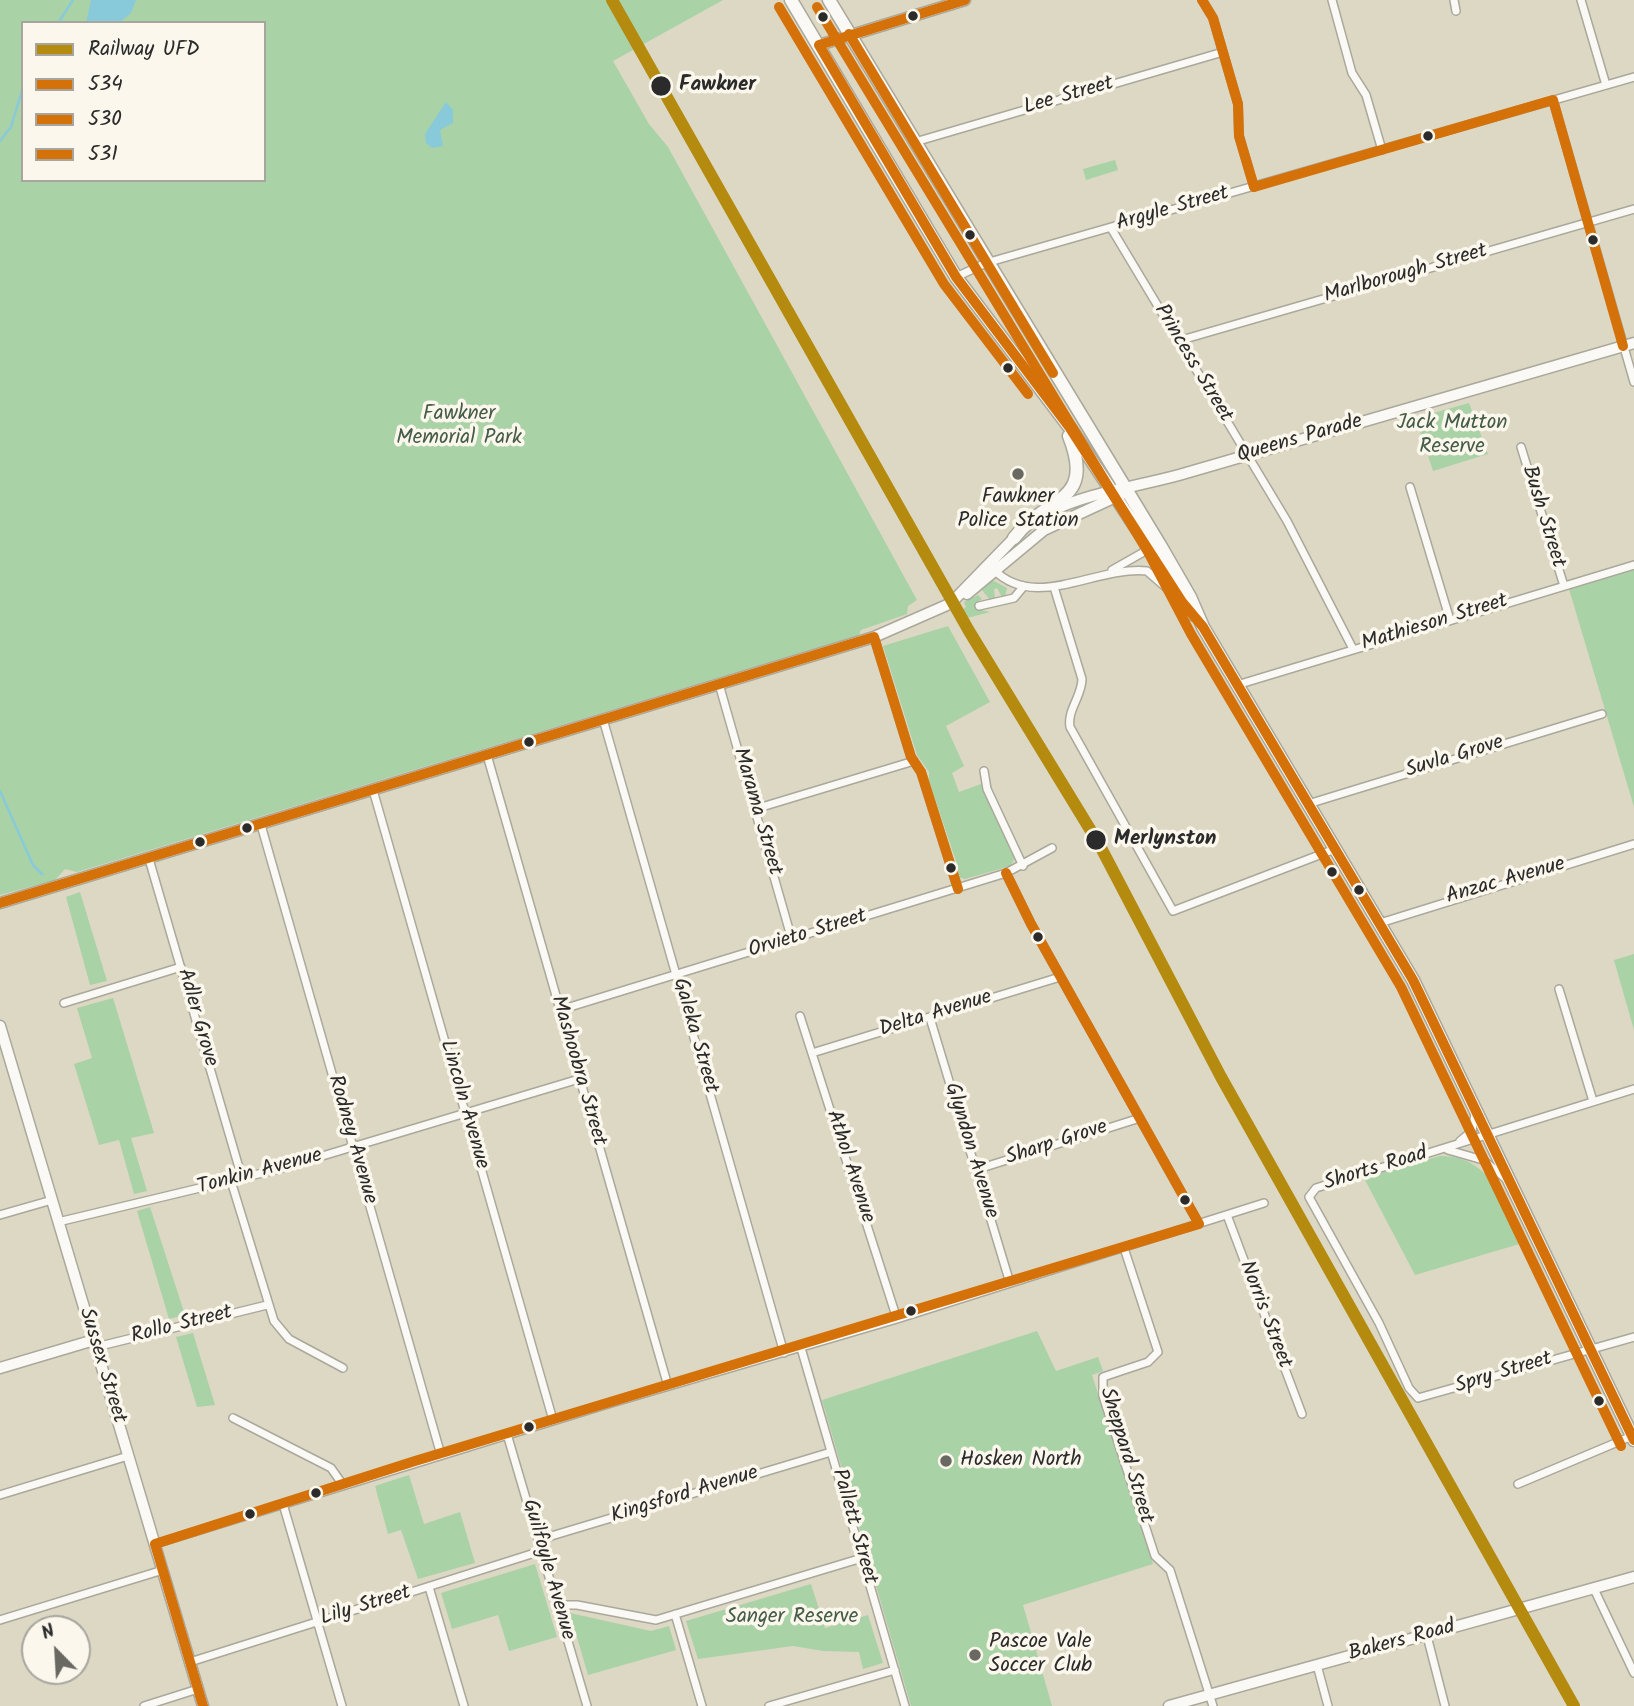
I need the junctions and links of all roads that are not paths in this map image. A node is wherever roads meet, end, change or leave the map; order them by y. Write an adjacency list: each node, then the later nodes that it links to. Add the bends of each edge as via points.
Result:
1 (791, 0): 10 (highway)
2 (829, 0): 9 (highway)
3 (965, 0): 9 (street)
4 (1202, 0): 11 (street)
5 (1332, 0): 16 (street, via 1352,73 1366,95)
6 (1454, 0): 8 (street)
7 (1581, 0): 13 (street)
8 (1456, 11)
9 (849, 34): 10 (street); 15 (highway)
10 (818, 45): 22 (highway)
11 (1223, 52): 15 (street, Lee Street); 17 (street)
12 (1634, 77): 13 (street, Argyle Street)
13 (1606, 85): 14 (street, Argyle Street)
14 (1553, 100): 16 (street, Argyle Street); 19 (street)
15 (915, 142): 21 (highway)
16 (1382, 150): 17 (street, Argyle Street)
17 (1254, 187): 20 (street, Argyle Street)
18 (1634, 209): 19 (street, Marlborough Street)
19 (1588, 222): 23 (street, Marlborough Street); 24 (street)
20 (1111, 228): 21 (street, Argyle Street); 23 (street, Princess Street)
21 (986, 263): 22 (street, Argyle Street); 30 (highway)
22 (957, 277): 26 (highway)
23 (1178, 341): 28 (street, Princess Street)
24 (1629, 345): 25 (street); 28 (street, Queens Parade)
25 (1634, 382)
26 (1061, 415): 30 (highway); 31 (highway, via 1078,460 1075,484)
27 (1521, 447): 38 (street, Bush Street)
28 (1247, 456): 30 (street, Queens Parade); 46 (street, Princess Street, via 1287,521)
29 (1410, 487): 43 (street)
30 (1118, 492): 31 (street, via 1049,512); 32 (highway); 33 (street, via 1057,522); 44 (highway, via 1190,597)
31 (1014, 538): 33 (street)
32 (1148, 546): 35 (street); 41 (highway)
33 (994, 565): 36 (street); 45 (street, via 950,603)
34 (1634, 565): 38 (street, Mathieson Street)
35 (1108, 572): 39 (street); 41 (street, via 1147,571)
36 (1014, 583): 37 (street); 40 (street)
37 (1024, 586): 39 (street); 40 (street)
38 (1564, 586): 43 (street, Mathieson Street)
39 (1054, 587): 60 (street, via 1082,683 1069,717 1070,727 1173,911)
40 (1007, 600): 42 (street)
41 (1182, 602): 44 (highway)
42 (979, 606)
43 (1450, 620): 46 (street, Mathieson Street)
44 (1203, 626): 48 (highway)
45 (874, 637): 47 (street); 52 (street)
46 (1353, 649): 48 (street, Mathieson Street)
47 (719, 684): 50 (street); 56 (street, Marama Street)
48 (1237, 685): 55 (highway)
49 (1602, 714): 55 (street, Suvla Grove)
50 (603, 719): 51 (street); 69 (street, Galeka Street)
51 (487, 755): 54 (street); 73 (street, Mashoobra Street)
52 (914, 761): 56 (street); 64 (street, via 922,772)
53 (984, 771): 62 (street, via 987,789)
54 (373, 790): 57 (street); 83 (street, Lincoln Avenue)
55 (1308, 804): 60 (highway)
56 (755, 809): 67 (street, Marama Street)
57 (261, 825): 61 (street); 86 (street, Rodney Avenue)
58 (1634, 844): 66 (street, Anzac Avenue)
59 (1052, 848): 62 (street, Orvieto Street)
60 (1335, 849): 66 (highway)
61 (149, 859): 65 (street); 68 (street, Adler Grove)
62 (1023, 866): 63 (street, Orvieto Street)
63 (1006, 873): 64 (street, Orvieto Street); 70 (street)
64 (958, 889): 67 (street, Orvieto Street)
65 (0, 903)
66 (1380, 923): 82 (highway)
67 (792, 940): 69 (street, Orvieto Street)
68 (181, 967): 72 (street); 89 (street, Adler Grove)
69 (676, 975): 73 (street, Orvieto Street); 106 (street, Galeka Street)
70 (1060, 977): 75 (street, Delta Avenue); 84 (street)
71 (1559, 989): 81 (street)
72 (64, 1003)
73 (560, 1010): 79 (street, Mashoobra Street)
74 (800, 1016): 77 (street, Athol Avenue)
75 (930, 1018): 77 (street, Delta Avenue); 88 (street, Glyndon Avenue)
76 (0, 1026): 78 (street, Sussex Street)
77 (811, 1052): 101 (street, Athol Avenue)
78 (4, 1057): 92 (street, Sussex Street)
79 (579, 1079): 83 (street, Tonkin Avenue); 109 (street, Mashoobra Street)
80 (1634, 1089): 81 (street, Shorts Road)
81 (1593, 1101): 85 (street, Shorts Road)
82 (1476, 1109): 85 (highway); 87 (street, Shorts Road, via 1471,1133)
83 (466, 1114): 86 (street, Tonkin Avenue); 113 (street, Lincoln Avenue)
84 (1140, 1118): 88 (street, Sharp Grove); 97 (street)
85 (1488, 1135): 87 (street, Shorts Road); 91 (highway)
86 (353, 1148): 89 (street, Tonkin Avenue); 117 (street, Rodney Avenue)
87 (1447, 1148): 91 (street, Shorts Road, via 1483,1160); 110 (street, Shorts Road, via 1310,1193)
88 (975, 1170): 99 (street, Glyndon Avenue)
89 (242, 1178): 90 (street, Tonkin Avenue)
90 (231, 1181): 96 (street, Tonkin Avenue); 100 (street)
91 (1511, 1183): 105 (highway)
92 (52, 1200): 94 (street); 96 (street, Sussex Street)
93 (1264, 1203): 95 (street)
94 (0, 1215)
95 (1227, 1215): 97 (street); 111 (street, Norris Street)
96 (58, 1222): 103 (street, Sussex Street)
97 (1199, 1224): 98 (street)
98 (1124, 1248): 99 (street); 141 (street, Sheppard Street, via 1158,1352 1148,1362 1103,1377 1102,1396 1156,1556 1170,1570)
99 (1010, 1283): 101 (street)
100 (267, 1305): 103 (street, Rollo Street); 108 (street, via 283,1335)
101 (897, 1319): 104 (street)
102 (1634, 1337): 105 (street, Spry Street)
103 (95, 1344): 107 (street); 118 (street, Sussex Street)
104 (801, 1348): 106 (street); 116 (street, Pallett Street)
105 (1590, 1349): 110 (street, Spry Street, via 1422,1398); 115 (highway)
106 (784, 1353): 109 (street)
107 (0, 1368)
108 (344, 1368)
109 (668, 1387): 113 (street)
110 (1414, 1396)
111 (1302, 1414)
112 (233, 1418): 120 (street, via 331,1468)
113 (553, 1420): 114 (street)
114 (507, 1434): 117 (street); 123 (street, Guilfoyle Avenue)
115 (1633, 1438): 119 (street)
116 (831, 1452): 123 (street, Kingsford Avenue); 126 (street, Pallett Street)
117 (440, 1455): 120 (street)
118 (128, 1456): 121 (street); 124 (street, Sussex Street)
119 (1518, 1484)
120 (343, 1485): 122 (street)
121 (0, 1495)
122 (283, 1504): 124 (street); 134 (street)
123 (538, 1540): 125 (street, Guilfoyle Avenue)
124 (155, 1544): 127 (street, Sussex Street)
125 (541, 1551): 129 (street, Lily Street); 131 (street, Guilfoyle Avenue)
126 (862, 1558): 132 (street); 138 (street, Pallett Street)
127 (163, 1570): 133 (street); 136 (street, Sussex Street)
128 (1634, 1577): 130 (street, Bakers Road)
129 (429, 1587): 134 (street, Lily Street); 145 (street)
130 (1594, 1589): 135 (street, Bakers Road); 139 (street)
131 (557, 1605): 132 (street, via 650,1620); 146 (street, Guilfoyle Avenue)
132 (676, 1614): 147 (street)
133 (0, 1620)
134 (317, 1622): 136 (street, Lily Street); 144 (street)
135 (1427, 1636): 137 (street, Bakers Road); 153 (street)
136 (190, 1662): 140 (street, Sussex Street)
137 (1317, 1665): 141 (street, Bakers Road); 152 (street)
138 (895, 1670): 148 (street); 149 (street, Pallett Street)
139 (1634, 1674)
140 (198, 1689): 142 (street); 143 (street, Sussex Street)
141 (1209, 1694): 150 (street, Bakers Road); 151 (street)
142 (144, 1706)
143 (203, 1706)
144 (342, 1706)
145 (464, 1706)
146 (587, 1706)
147 (702, 1706)
148 (769, 1706)
149 (905, 1706)
150 (1169, 1706)
151 (1213, 1706)
152 (1328, 1706)
153 (1445, 1706)

